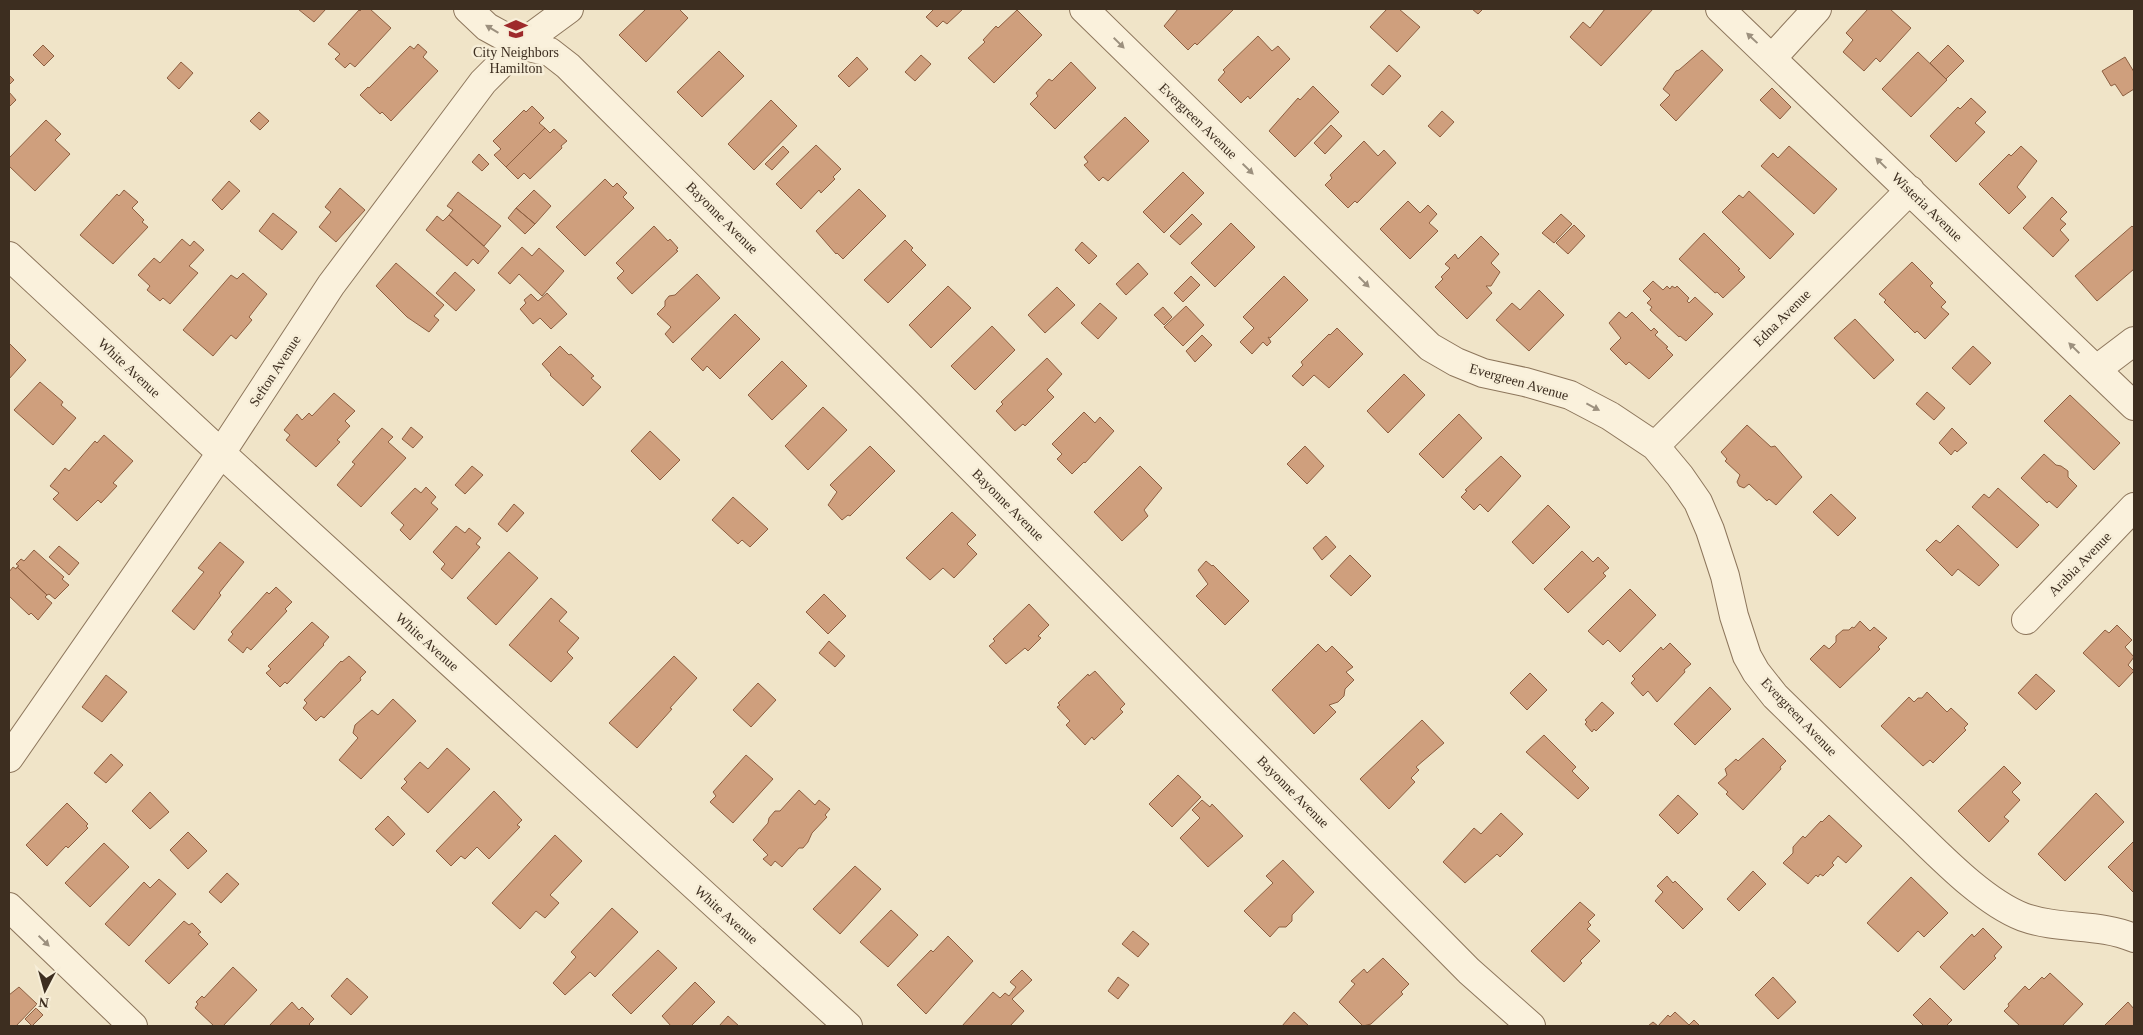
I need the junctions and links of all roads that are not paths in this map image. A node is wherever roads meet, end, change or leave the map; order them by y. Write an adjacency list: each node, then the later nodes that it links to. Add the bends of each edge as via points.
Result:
1 (468, 9): 6 (street, Bayonne Avenue, one-way to 1, via 487,27)
2 (569, 9): 6 (street, Sefton Avenue)
3 (1084, 9): 13 (street, Evergreen Avenue, one-way to 13, via 1430,347 1483,373 1570,395 1610,416)
4 (1720, 9): 7 (street, Wisteria Avenue, one-way to 4)
5 (1817, 9): 7 (street)
6 (520, 45): 14 (street, Sefton Avenue, via 483,82 331,285); 22 (street, Bayonne Avenue, via 550,52 568,66 917,413 1469,971)
7 (1773, 57): 8 (street, Wisteria Avenue, one-way to 7)
8 (1910, 190): 11 (street, Wisteria Avenue, one-way to 8); 13 (street, Edna Avenue)
9 (9, 256): 14 (street, White Avenue)
10 (2134, 341): 11 (street)
11 (2096, 369): 12 (street, Wisteria Avenue)
12 (2134, 406)
13 (1655, 446): 19 (street, Evergreen Avenue, via 1698,502 1725,576 1747,656 1775,696 1958,873 2002,906 2032,919 2102,928)
14 (221, 453): 17 (street, Sefton Avenue); 21 (street, White Avenue)
15 (2134, 507): 16 (street, Arabia Avenue)
16 (2026, 620)
17 (9, 758)
18 (9, 907): 20 (street, one-way to 20)
19 (2134, 938)
20 (133, 1026)
21 (848, 1026)
22 (1531, 1026)

